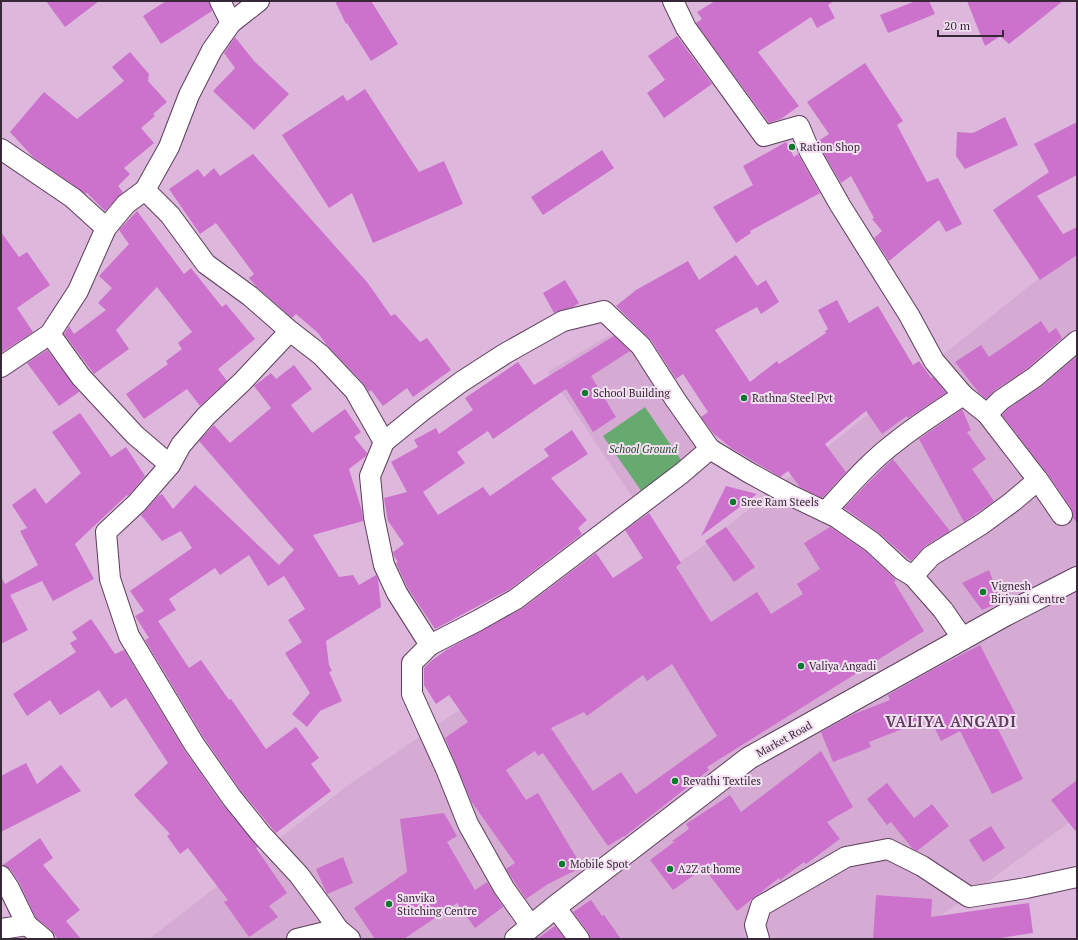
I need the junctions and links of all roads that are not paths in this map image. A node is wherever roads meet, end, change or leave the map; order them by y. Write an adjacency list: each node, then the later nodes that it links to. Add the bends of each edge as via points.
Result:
1 (220, 1): 4 (street)
2 (259, 1): 4 (street)
3 (673, 1): 12 (street, via 686,28 764,136 799,126 810,152 840,205 909,314 934,361)
4 (231, 23): 6 (street, via 212,50 189,95 169,147)
5 (1, 149): 7 (street, via 73,198)
6 (145, 190): 7 (street, via 126,204); 8 (street, via 170,215 206,264 250,296)
7 (106, 228): 9 (street, via 78,291)
8 (290, 331): 14 (street, via 321,355 355,391); 16 (street, via 206,416 181,445)
9 (50, 334): 11 (street); 16 (street, via 81,377 135,435)
10 (1077, 341): 13 (street, via 1035,377 1001,400)
11 (1, 367)
12 (963, 395): 13 (street); 18 (street, via 896,441 857,476)
13 (987, 414): 17 (street)
14 (384, 442): 15 (street, via 422,411 506,353 562,321 604,311 641,346); 23 (street, via 370,476 374,517 384,565 397,593)
15 (710, 449): 18 (street); 23 (street, via 516,599)
16 (170, 465): 30 (street, via 137,503 106,532 110,579 129,636 194,744 232,798 261,834 300,875)
17 (1038, 480): 19 (street); 20 (street, via 982,524 931,556)
18 (825, 512): 20 (street, via 872,542 901,569)
19 (1062, 515)
20 (913, 576): 22 (street, via 943,610)
21 (1077, 578): 22 (main road, Market Road)
22 (963, 639): 26 (main road, Market Road, via 749,758)
23 (430, 645): 29 (street, via 412,663 412,694 468,824 504,888)
24 (1, 876): 27 (street)
25 (1077, 877): 34 (street, via 969,897 922,866 888,849 853,855 761,906 755,925)
26 (555, 907): 29 (main road, Market Road); 33 (street)
27 (27, 925): 28 (street); 31 (street)
28 (1, 929)
29 (523, 932)
30 (344, 934): 32 (street)
31 (44, 939)
32 (297, 939)
33 (579, 939)
34 (759, 939)

